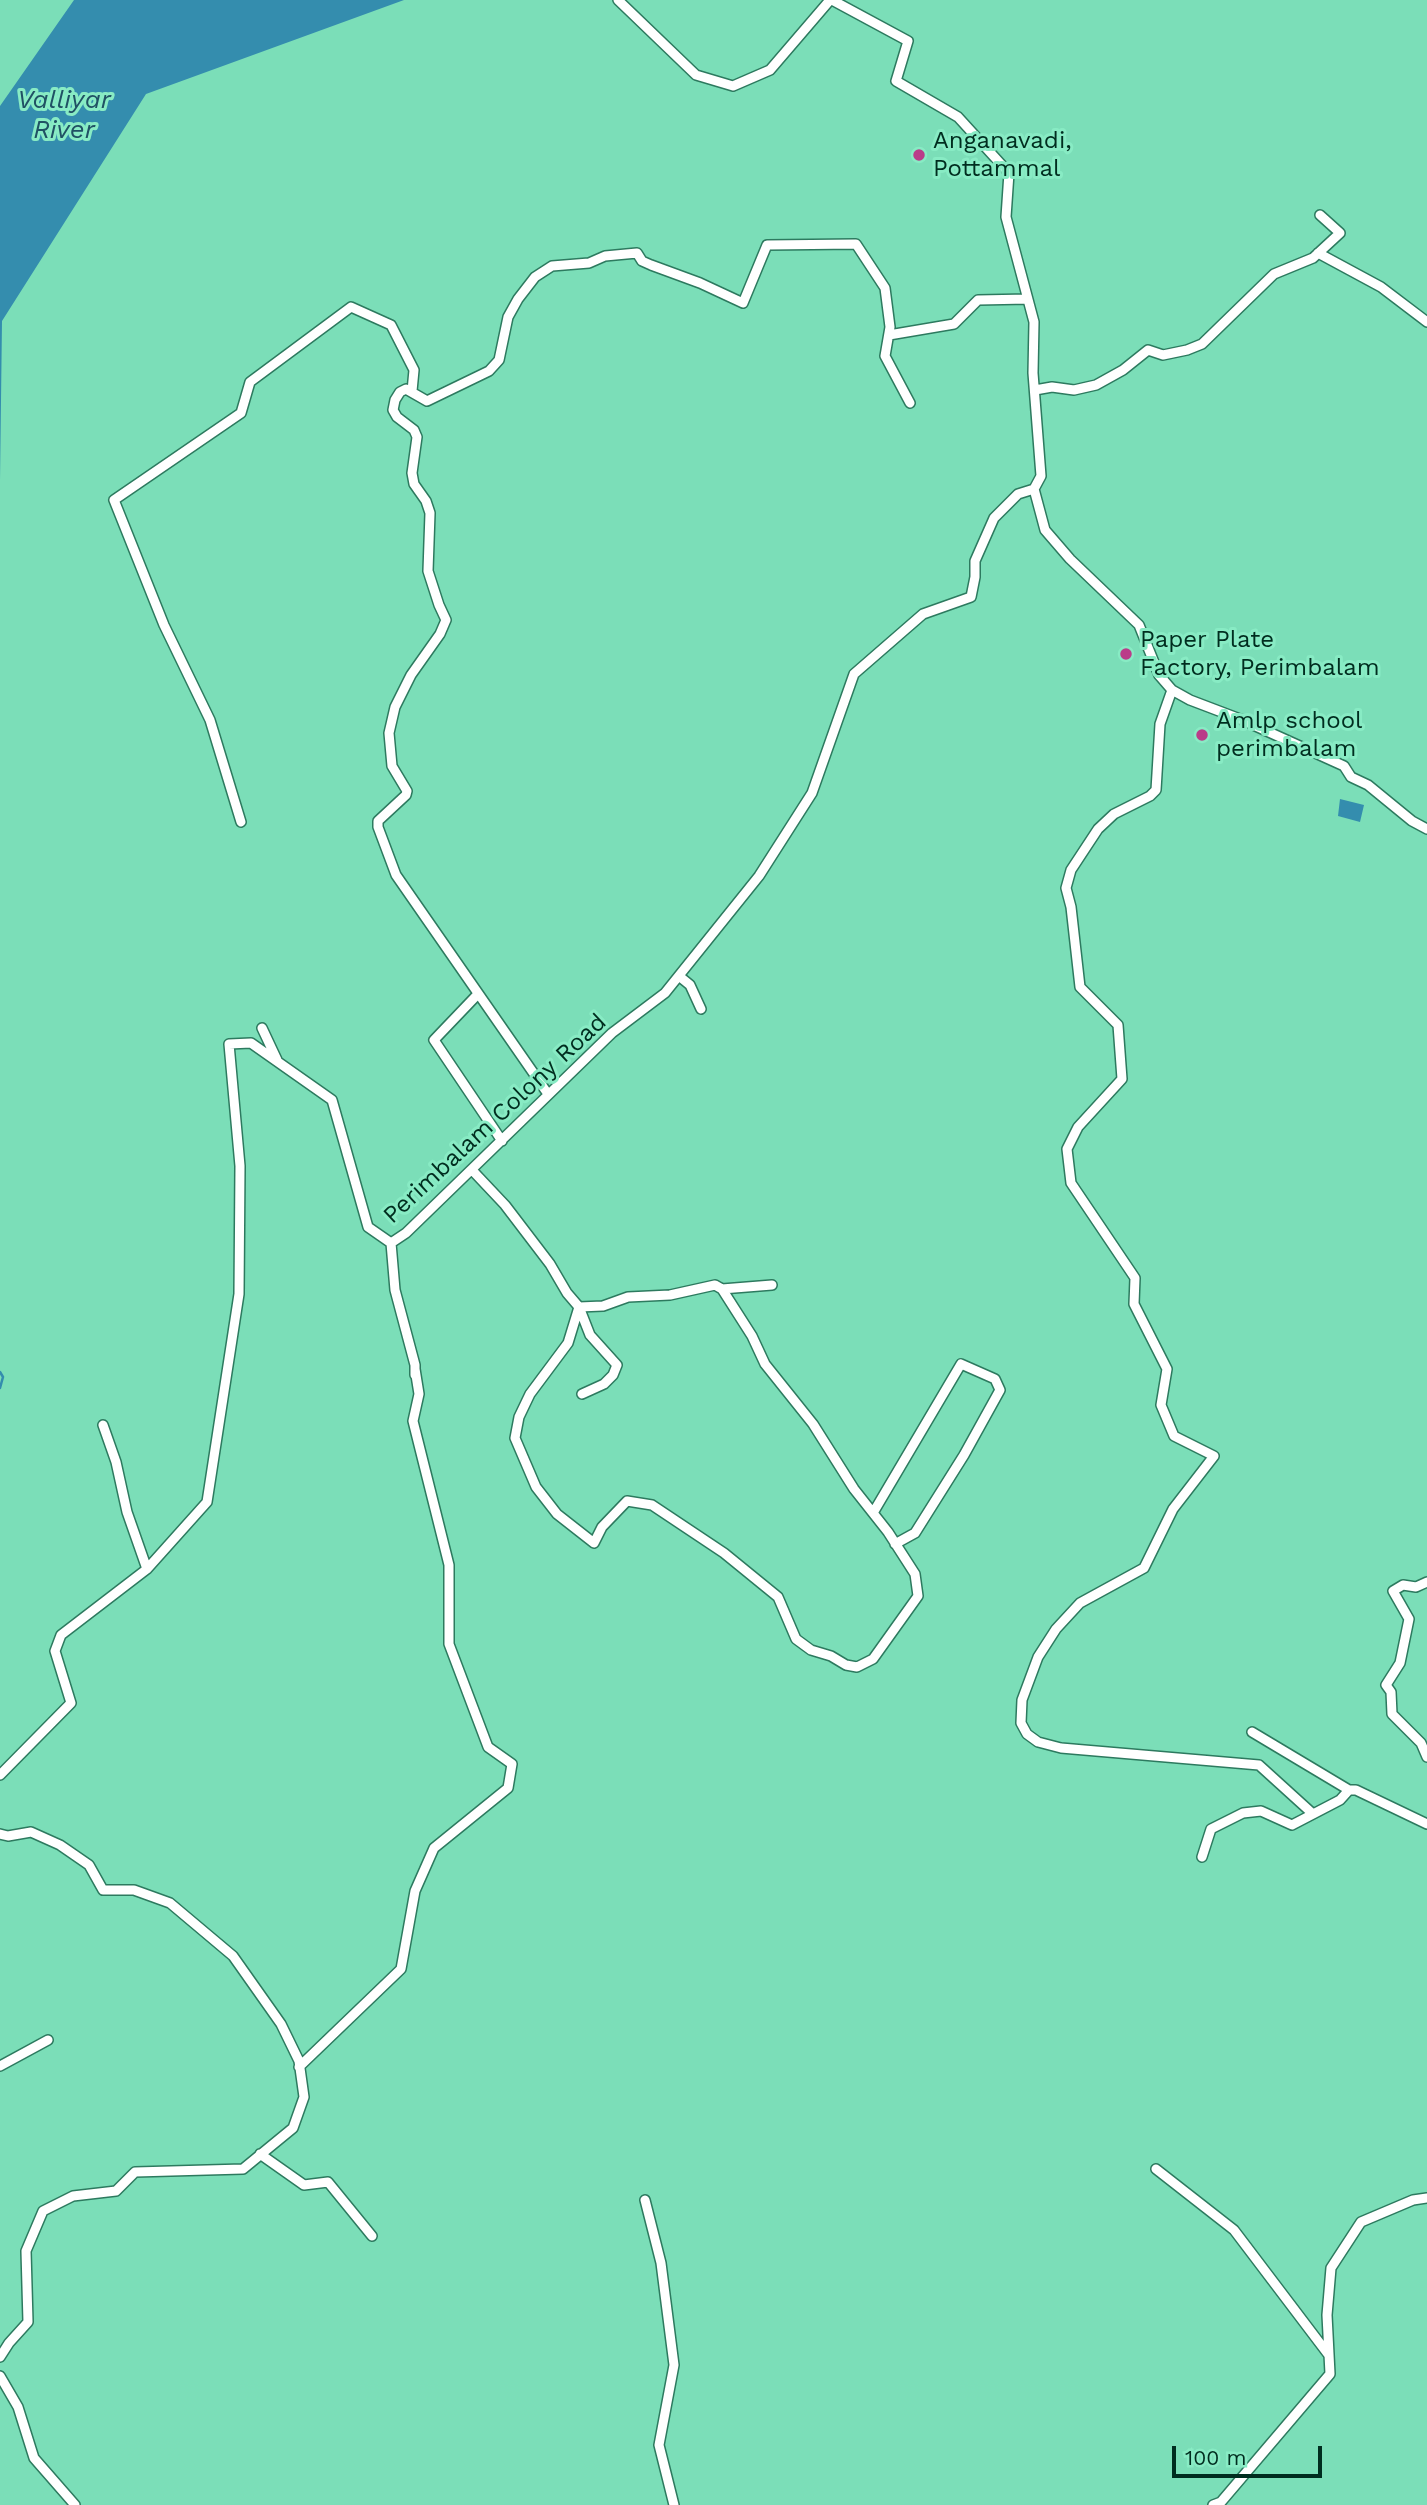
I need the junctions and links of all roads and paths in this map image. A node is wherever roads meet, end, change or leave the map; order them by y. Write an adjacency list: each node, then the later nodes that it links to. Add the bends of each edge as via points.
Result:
1 (618, 0): 2 (street, via 696,75 733,86 770,69)
2 (831, 0): 5 (street, via 908,41 896,81 958,117 1009,173 1006,217)
3 (1320, 215): 4 (street, via 1340,233)
4 (1318, 253): 6 (street, via 1381,288); 8 (street, via 1274,274 1202,344 1163,355 1148,350 1096,385)
5 (1028, 299): 7 (street, via 978,300 954,324); 8 (street, via 1034,322)
6 (1427, 322)
7 (889, 335): 9 (street, via 885,288 856,244 767,245 743,303 642,261 637,253 626,253 543,271 512,310 499,360 489,371 426,401); 10 (street, via 885,356)
8 (1035, 390): 11 (street, via 1041,476)
9 (412, 391): 13 (street, via 414,370 391,326 351,307 250,382 241,413 114,500 164,625 210,720); 16 (street, via 400,392 393,410 417,437 412,473 430,513 428,571 446,620 396,708 390,733 392,766 407,791 378,821 378,827 396,875)
10 (910, 402)
11 (1034, 489): 12 (street, via 1045,530 1139,625 1159,675); 15 (street, Perimbalam Colony Road, via 1018,494 995,518 975,561 971,597 923,614 854,674 812,793 759,876)
12 (1172, 690): 14 (street, via 1344,766 1351,777); 39 (street, via 1160,724 1156,790 1114,814 1098,830 1071,870 1066,888 1080,987 1118,1025 1122,1079 1078,1127 1067,1149 1071,1183 1135,1278 1134,1304 1167,1368 1161,1405 1174,1436 1214,1456 1172,1509 1144,1568 1080,1603 1056,1629 1038,1657 1022,1700 1021,1723 1038,1742 1061,1748 1259,1765)
13 (241, 822)
14 (1427, 829)
15 (679, 976): 17 (street, via 690,985); 20 (street, Perimbalam Colony Road)
16 (477, 995): 20 (street); 21 (street, via 434,1040)
17 (701, 1009)
18 (262, 1028): 19 (street)
19 (277, 1061): 23 (street, Perimbalam Colony Road, via 332,1100 368,1227); 33 (street, Perimbalam Colony Road, via 251,1043 229,1045 240,1166 239,1294 232,1353 207,1502)
20 (548, 1094): 21 (street, Perimbalam Colony Road)
21 (502, 1141): 22 (street, Perimbalam Colony Road)
22 (472, 1170): 23 (street, Perimbalam Colony Road); 26 (street, via 505,1205)
23 (391, 1243): 27 (street, via 396,1290)
24 (772, 1285): 25 (street)
25 (722, 1289): 26 (street, via 715,1285); 31 (street, via 765,1364 813,1424)
26 (579, 1307): 29 (street, via 590,1335 617,1364 604,1384); 32 (street, via 568,1343 530,1394 514,1438 536,1487 557,1514 594,1543 602,1527 627,1501 652,1505 724,1553 778,1597 796,1639 811,1650 857,1667 873,1659 918,1596 915,1574)
27 (415, 1369): 28 (street); 45 (street, via 419,1394 414,1422 449,1565 449,1644 488,1747 512,1764 508,1788 434,1848 415,1891 401,1969)
28 (414, 1382)
29 (582, 1394)
30 (103, 1425): 33 (street)
31 (873, 1513): 32 (street); 32 (street, via 961,1364 995,1379 1000,1390 964,1455 915,1533)
32 (895, 1544)
33 (147, 1569): 37 (street, Perimbalam Colony Road, via 61,1635 55,1651 71,1703)
34 (1427, 1582): 36 (street, via 1393,1591 1409,1619 1400,1663 1386,1685 1392,1714 1421,1743)
35 (1252, 1732): 38 (street)
36 (1427, 1757)
37 (0, 1775)
38 (1349, 1790): 39 (street); 40 (street)
39 (1313, 1814): 42 (street, via 1292,1825 1261,1811 1243,1813 1211,1829)
40 (1427, 1824)
41 (0, 1834): 45 (street, via 31,1832 60,1844 89,1865 103,1890 134,1891 170,1903 233,1956 281,2024)
42 (1202, 1857)
43 (48, 2040): 44 (street)
44 (0, 2066)
45 (299, 2067): 46 (street, via 304,2097 293,2128)
46 (260, 2154): 50 (street, via 304,2185 328,2182); 52 (street, via 243,2169 135,2172 116,2191 73,2196 43,2211 26,2251 28,2322)
47 (1156, 2169): 51 (street, via 1234,2230)
48 (1427, 2198): 51 (street, via 1361,2222 1331,2268)
49 (645, 2200): 55 (street, via 661,2263 674,2365 659,2445)
50 (372, 2236)
51 (1329, 2355): 56 (street, via 1330,2374)
52 (0, 2357)
53 (0, 2376): 54 (street, via 18,2407 34,2458)
54 (75, 2505)
55 (674, 2505)
56 (1213, 2505)

